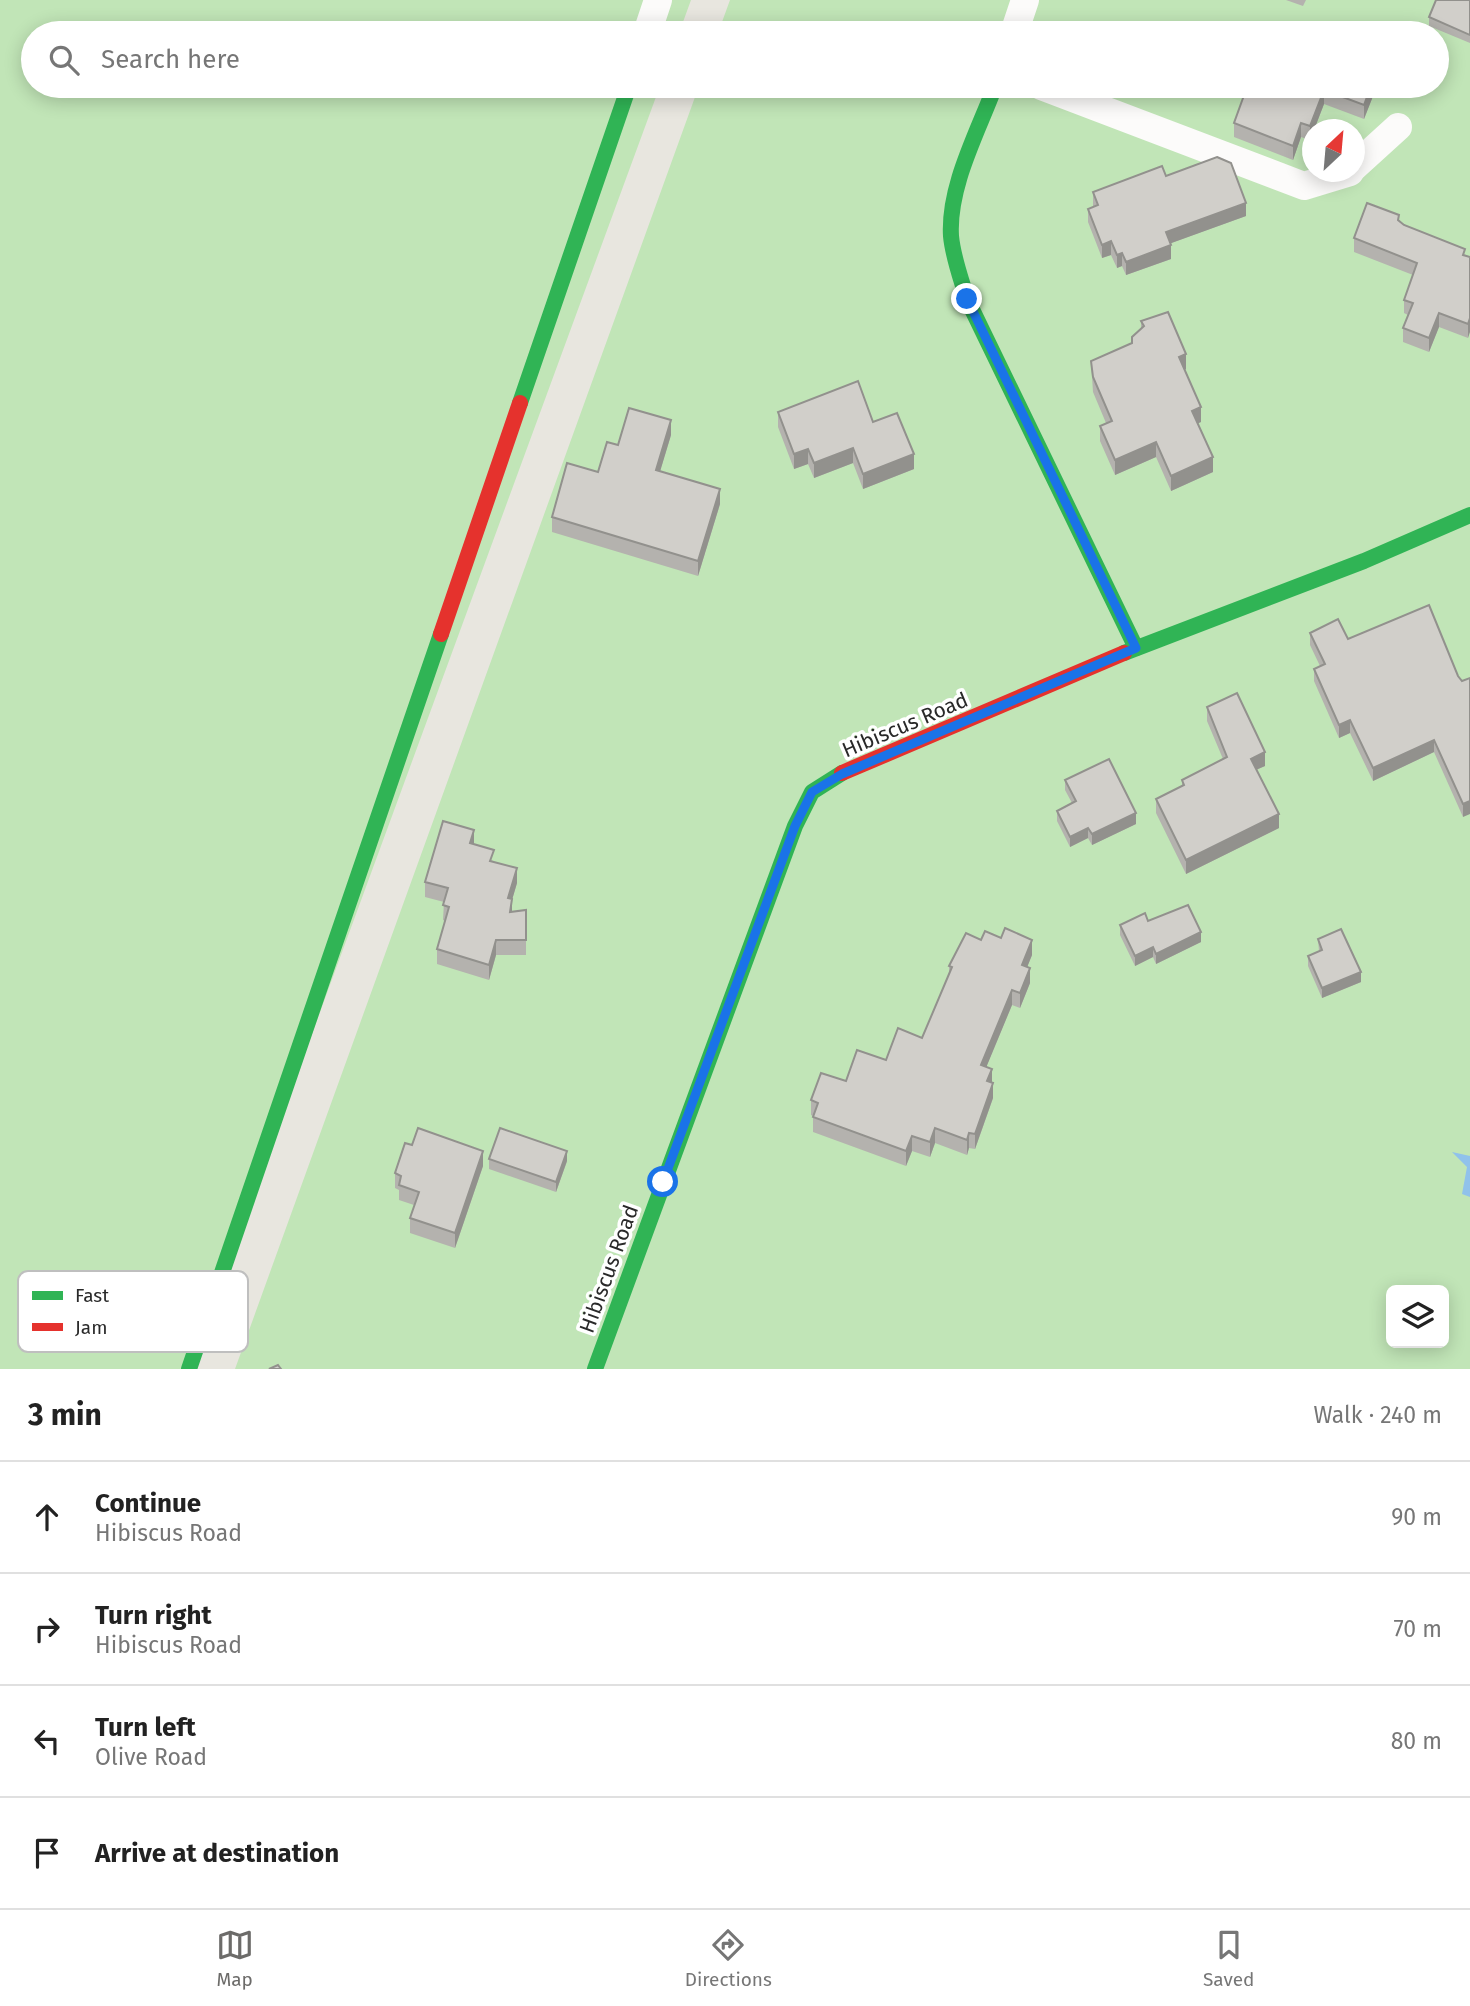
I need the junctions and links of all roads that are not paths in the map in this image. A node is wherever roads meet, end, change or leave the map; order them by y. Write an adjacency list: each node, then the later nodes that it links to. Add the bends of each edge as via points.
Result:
1 (658, 0): 3 (street)
2 (1025, 0): 4 (street)
3 (651, 21)
4 (1018, 21)
5 (625, 98): 13 (street)
6 (991, 98): 12 (street, via 951,225 954,257 967,299)
7 (1073, 98): 10 (street, via 1304,186)
8 (1398, 127): 9 (street)
9 (1365, 157)
10 (1317, 182)
11 (1470, 515): 12 (street, Hibiscus Road, via 1364,561)
12 (1136, 648): 16 (street, Hibiscus Road, via 842,774 812,792 795,826)
13 (223, 1271)
14 (195, 1352): 15 (street)
15 (189, 1369)
16 (595, 1369)

